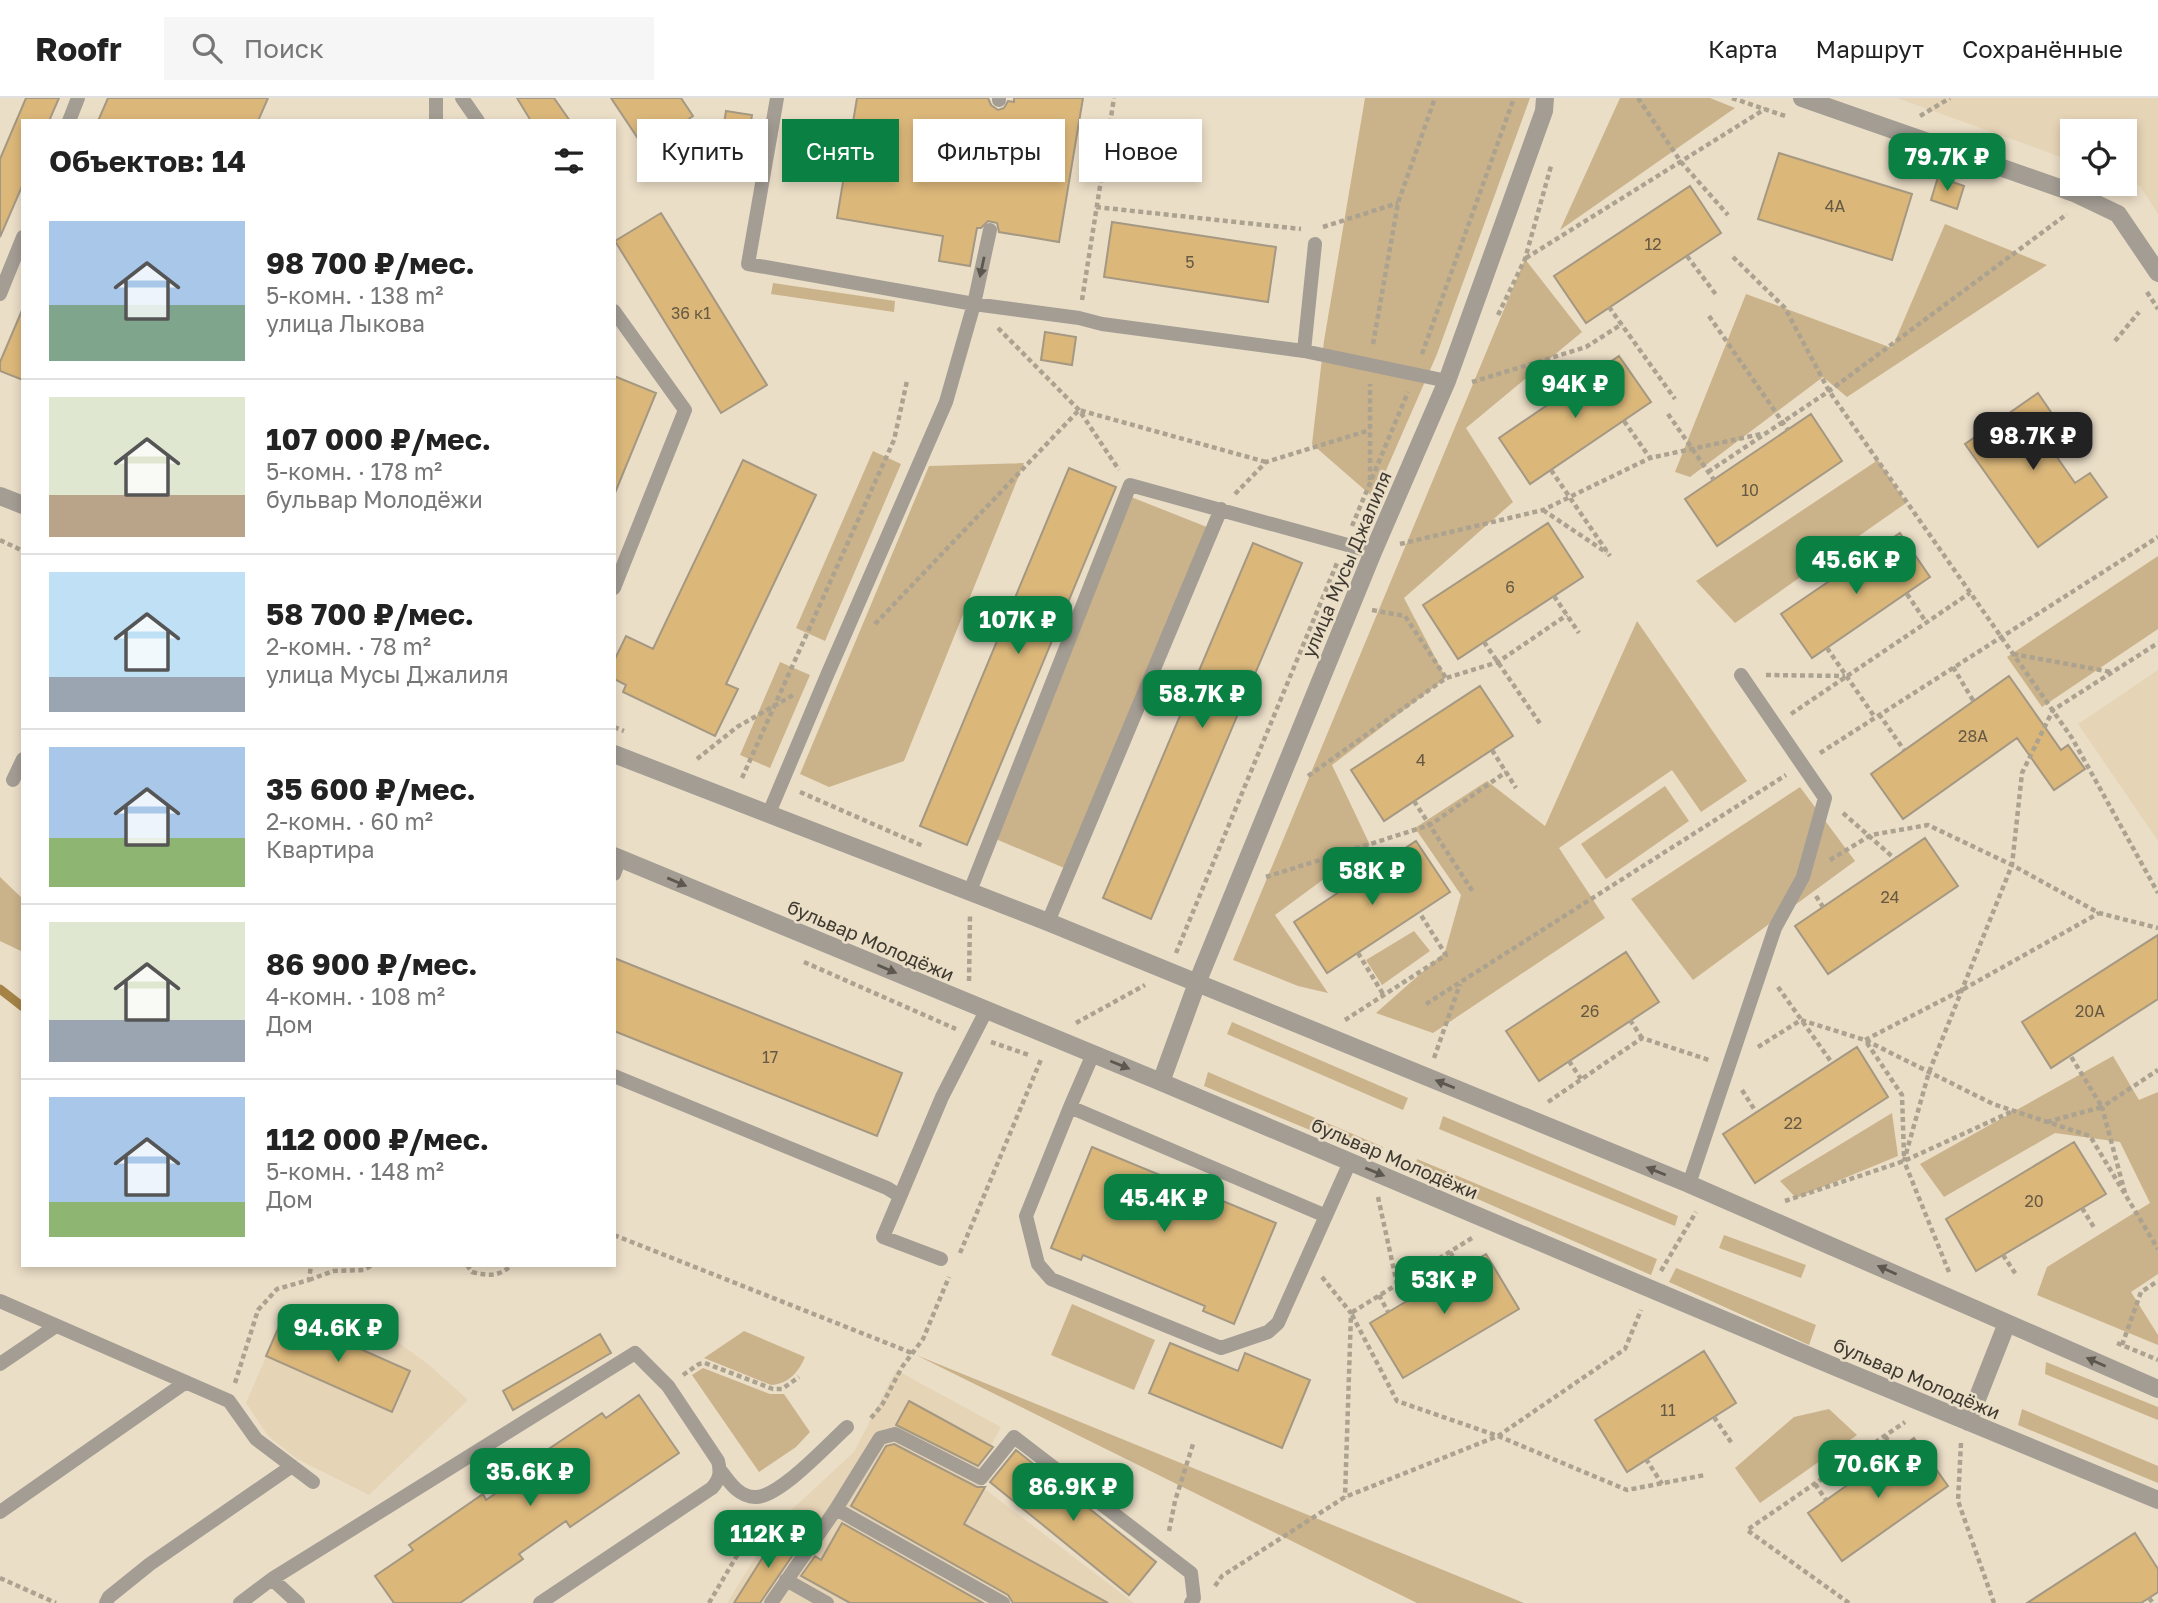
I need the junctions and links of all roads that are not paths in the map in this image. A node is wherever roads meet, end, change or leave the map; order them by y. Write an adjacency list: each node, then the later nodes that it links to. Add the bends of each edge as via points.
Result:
1 (78, 98): 7 (lane)
2 (436, 98): 8 (lane)
3 (462, 98): 9 (lane)
4 (777, 98): 15 (lane, via 748,264)
5 (1545, 98): 18 (street, улица Мусы Джалиля)
6 (1802, 98): 13 (street, via 2074,193 2118,214)
7 (70, 119)
8 (436, 119)
9 (477, 119)
10 (990, 230): 15 (lane, one-way to 15)
11 (1313, 237): 17 (lane)
12 (21, 242): 14 (lane)
13 (2158, 273)
14 (0, 294)
15 (974, 304): 17 (lane); 28 (lane, via 946,402)
16 (616, 314): 23 (lane, via 685,410)
17 (1304, 351): 18 (lane)
18 (1447, 381): 22 (street, улица Мусы Джалиля)
19 (0, 496): 20 (street)
20 (21, 504)
21 (1221, 509): 22 (lane); 30 (lane, via 1130,485); 31 (lane)
22 (1373, 552): 32 (street, улица Мусы Джалиля)
23 (616, 583)
24 (1741, 675): 39 (lane, via 1825,798 1803,877 1775,928)
25 (616, 755): 28 (street)
26 (21, 763): 27 (lane)
27 (13, 780)
28 (769, 813): 30 (street)
29 (616, 863): 33 (street, бульвар Молодёжи, one-way to 33)
30 (970, 891): 31 (street)
31 (1048, 922): 32 (street)
32 (1197, 983): 36 (street, улица Мусы Джалиля); 39 (street, one-way to 32)
33 (986, 1011): 34 (street, бульвар Молодёжи); 40 (lane, via 942,1097)
34 (1093, 1054): 36 (street, бульвар Молодёжи, one-way to 36); 37 (lane)
35 (616, 1077): 40 (lane)
36 (1161, 1082): 38 (street, бульвар Молодёжи)
37 (1070, 1108): 41 (lane); 46 (lane, via 1027,1210 1038,1264 1051,1279 1190,1345 1221,1348)
38 (1350, 1162): 41 (lane); 51 (street, бульвар Молодёжи, one-way to 51)
39 (1689, 1184): 44 (street, one-way to 39)
40 (900, 1196): 42 (lane, via 883,1237)
41 (1326, 1216): 46 (lane, via 1278,1323)
42 (947, 1263)
43 (0, 1301): 45 (lane)
44 (2007, 1323): 50 (street, one-way to 44); 51 (street)
45 (56, 1326): 48 (lane); 49 (lane)
46 (1252, 1338): 47 (lane)
47 (1245, 1353)
48 (0, 1364)
49 (186, 1382): 53 (lane, via 229,1401 256,1439); 58 (lane)
50 (2158, 1389)
51 (1968, 1422): 56 (street, бульвар Молодёжи)
52 (847, 1427): 54 (lane, via 796,1475 767,1495 742,1494)
53 (292, 1466): 55 (lane); 61 (lane, via 150,1564)
54 (721, 1471): 59 (lane, via 719,1461 668,1386 635,1353); 64 (lane, via 712,1488)
55 (313, 1482)
56 (2158, 1500)
57 (836, 1508): 60 (lane); 67 (lane); 68 (lane, via 880,1438 895,1434 981,1478 1014,1437 1191,1573)
58 (0, 1512)
59 (272, 1579): 62 (lane); 63 (lane)
60 (786, 1580): 65 (lane); 66 (lane)
61 (106, 1603)
62 (240, 1603)
63 (299, 1603)
64 (540, 1603)
65 (771, 1603)
66 (827, 1603)
67 (1003, 1603)
68 (1191, 1603)

